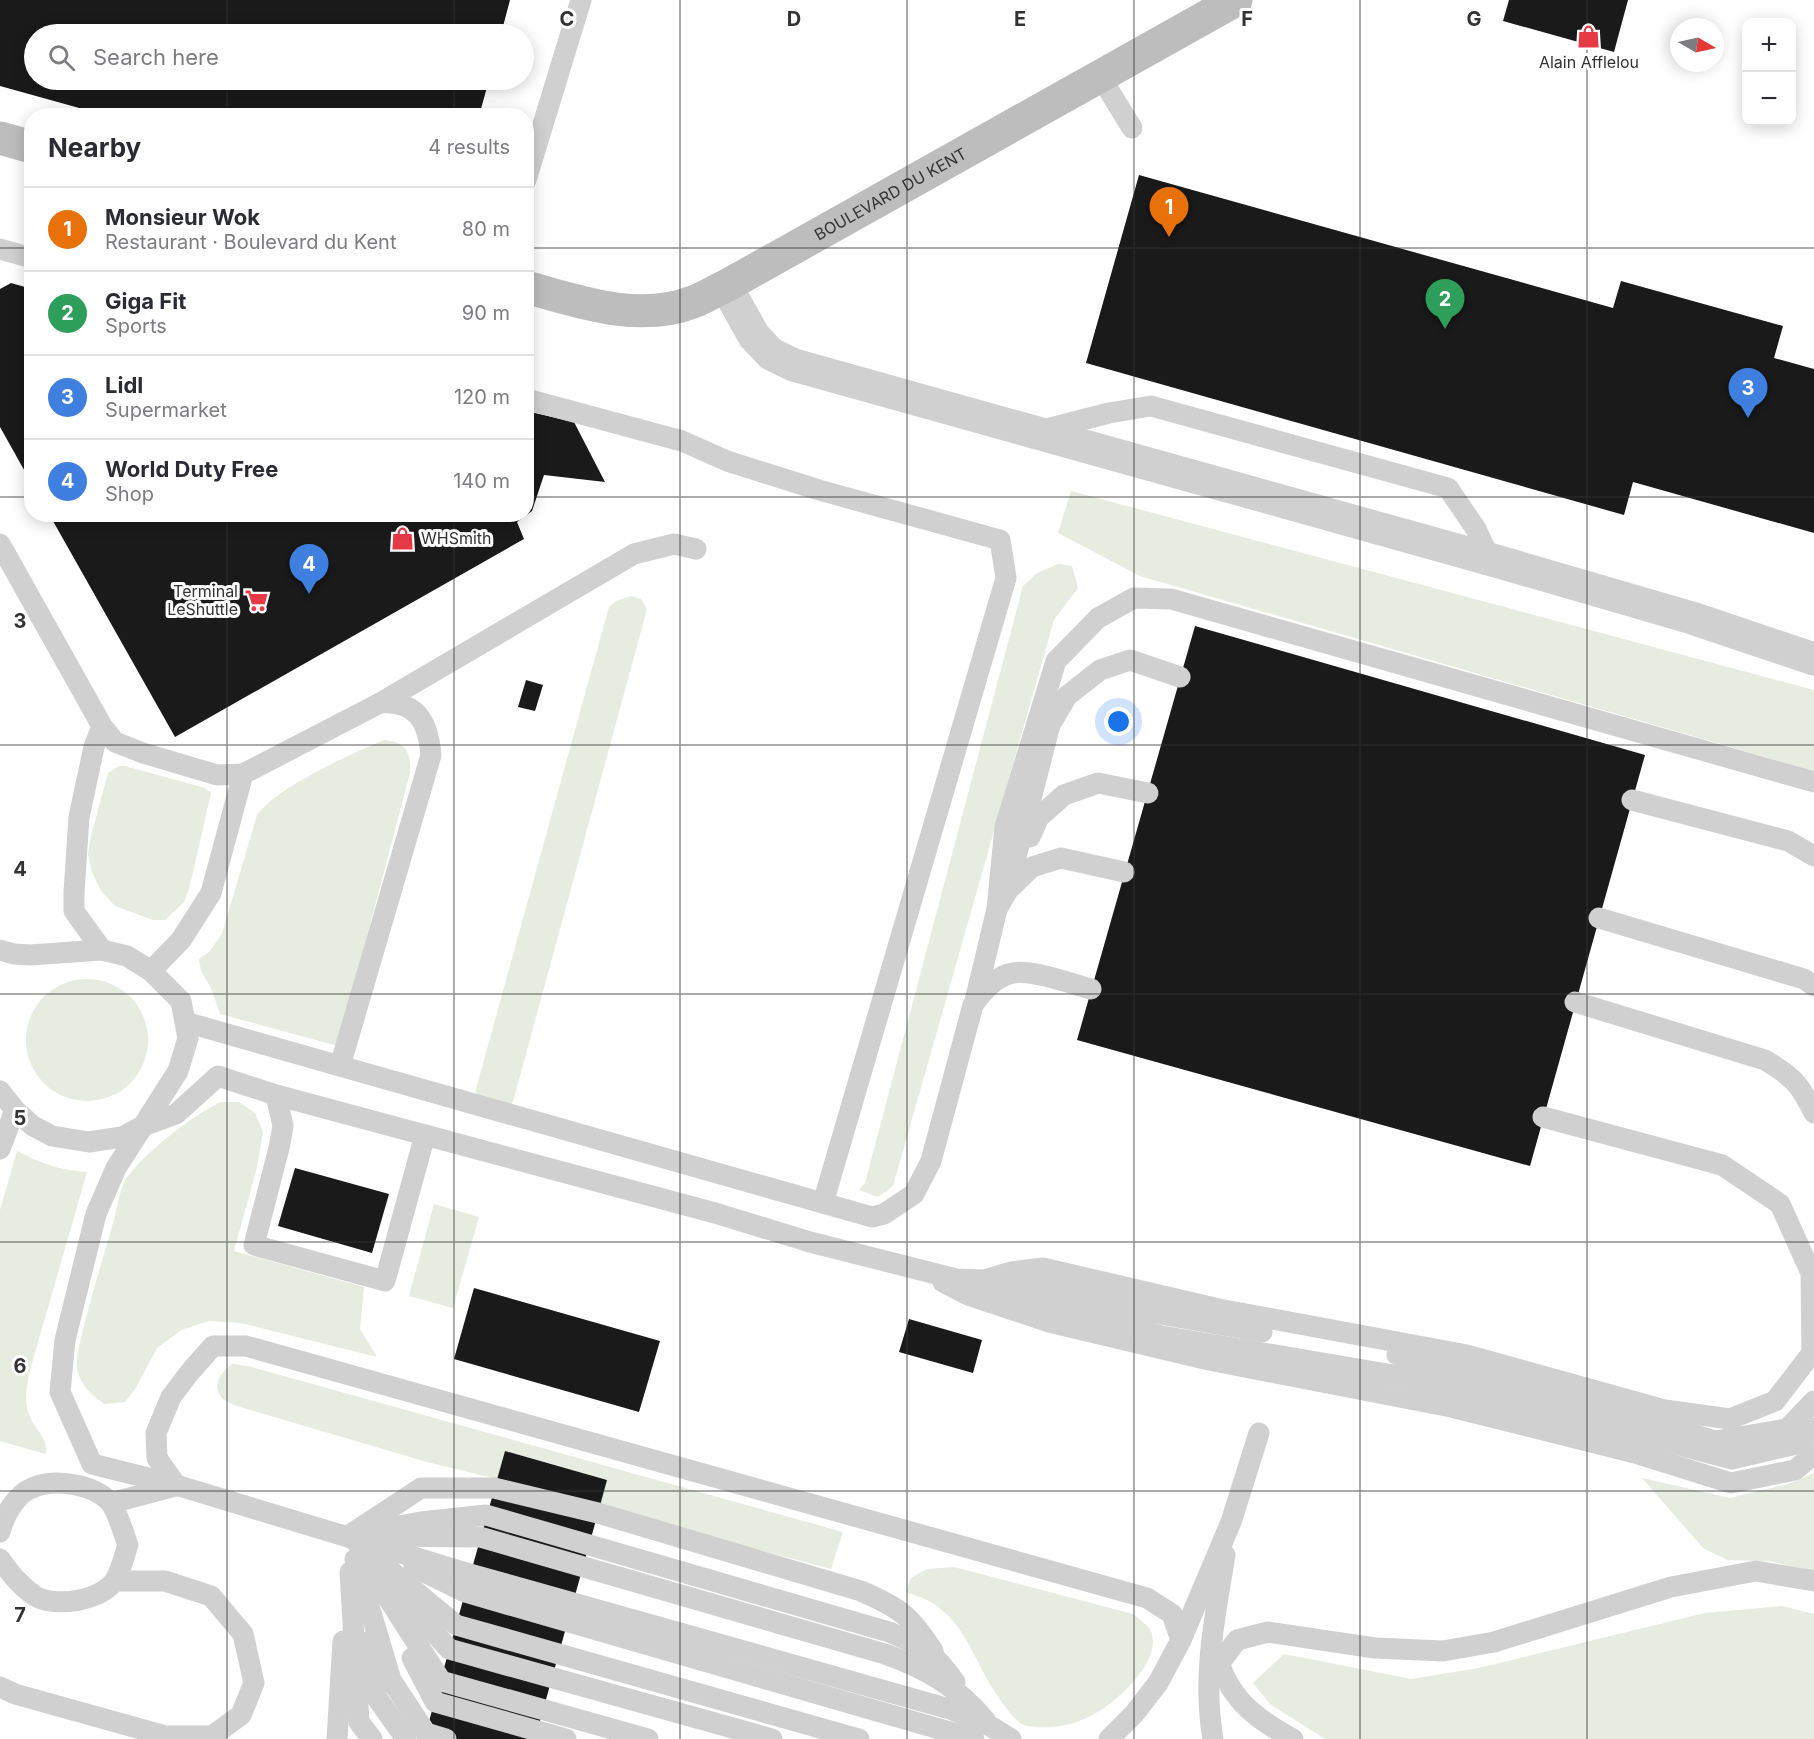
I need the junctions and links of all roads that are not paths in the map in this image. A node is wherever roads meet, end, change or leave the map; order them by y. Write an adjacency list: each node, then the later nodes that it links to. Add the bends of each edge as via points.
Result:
1 (581, 0): 7 (lane)
2 (1236, 0): 3 (street, BOULEVARD DU KENT)
3 (1100, 76): 4 (lane); 10 (street, BOULEVARD DU KENT)
4 (1132, 128)
5 (0, 138): 6 (street)
6 (24, 145)
7 (534, 154)
8 (0, 249): 9 (lane)
9 (24, 256)
10 (726, 286): 11 (street, BOULEVARD DU KENT, via 693,302 644,310 603,307); 13 (street, via 754,336 771,354 794,365)
11 (534, 289)
12 (534, 401): 47 (lane, via 682,441 727,461 819,490 1000,540 1006,578)
13 (1036, 432): 16 (street); 16 (lane, via 1151,406 1448,488)
14 (0, 544): 20 (lane)
15 (696, 549): 19 (lane, via 674,544 634,554)
16 (1497, 561): 17 (street, via 1692,618)
17 (1814, 659)
18 (1180, 677): 27 (lane, via 1130,660 1100,670 1067,696 1050,725)
19 (380, 703): 21 (lane); 38 (lane, via 406,705 419,715 430,739 431,755)
20 (102, 726): 21 (lane, via 115,742 143,753 217,775); 31 (lane, via 79,817 74,911)
21 (243, 774): 32 (lane, via 211,893 181,940)
22 (1814, 782): 28 (lane, via 1171,599 1134,598 1098,618 1056,661 1005,827)
23 (1148, 793): 27 (lane, via 1098,783 1064,795 1039,817)
24 (1632, 800): 25 (lane, via 1788,841)
25 (1814, 856)
26 (1124, 872): 27 (lane, via 1061,858 1032,867)
27 (1008, 890): 28 (lane)
28 (997, 909): 36 (lane)
29 (1599, 918): 33 (lane, via 1804,979)
30 (0, 950): 31 (lane, via 30,955)
31 (102, 950): 32 (lane, via 127,956)
32 (151, 971): 37 (lane, via 181,1001)
33 (1814, 986)
34 (1091, 989): 36 (lane, via 1027,973 1011,973 981,994)
35 (1575, 1002): 42 (lane, via 1765,1060 1784,1071 1803,1090)
36 (974, 1005): 47 (lane, via 931,1161 915,1194 884,1214 872,1217)
37 (185, 1022): 38 (lane); 44 (lane, via 188,1038 178,1071)
38 (340, 1066): 47 (lane)
39 (0, 1091): 41 (lane)
40 (276, 1095): 44 (lane, via 218,1076 176,1114); 45 (lane); 45 (lane, via 282,1126 279,1148 254,1245 385,1281)
41 (15, 1110): 44 (lane, via 52,1136 89,1142 122,1137); 46 (lane)
42 (1814, 1113)
43 (1543, 1117): 50 (lane, via 1722,1165 1780,1204 1811,1273 1812,1353 1774,1401 1730,1419 1665,1410 1467,1355 1219,1309 1043,1268)
44 (143, 1126): 55 (lane, via 116,1168 96,1214 64,1340 60,1392 92,1464)
45 (425, 1135): 48 (lane)
46 (0, 1149)
47 (823, 1203)
48 (918, 1269): 49 (lane); 54 (lane, via 968,1294 1048,1322 1209,1360 1451,1407 1635,1453 1731,1483 1795,1470)
49 (956, 1279): 50 (lane); 52 (lane, via 1162,1336 1404,1377 1732,1459 1800,1443)
50 (984, 1280): 51 (lane, via 1038,1281 1132,1309 1395,1355 1716,1441 1787,1429)
51 (1814, 1401)
52 (1814, 1428)
53 (1259, 1433): 58 (lane)
54 (1814, 1454)
55 (176, 1485): 56 (lane); 59 (lane); 64 (lane, via 157,1458 156,1433 171,1397 213,1346 246,1346 1147,1598 1172,1614)
56 (111, 1503): 57 (lane, via 88,1487 56,1483 31,1488); 61 (lane, via 128,1545)
57 (1, 1520)
58 (1231, 1522): 63 (lane); 64 (lane)
59 (348, 1536): 65 (lane, via 486,1515 889,1632 926,1649); 65 (lane, via 421,1488 494,1488 861,1590 901,1611 916,1624); 68 (lane, via 480,1537 885,1654 931,1672); 69 (lane, via 953,1710); 70 (lane); 71 (lane, via 359,1722); 72 (lane, via 377,1698); 73 (lane, via 390,1680 426,1733); 74 (lane, via 435,1702); 75 (lane, via 441,1681); 76 (lane, via 449,1649); 77 (lane, via 456,1625)
60 (0, 1559): 61 (lane, via 15,1580 36,1597 66,1602 93,1597)
61 (115, 1581): 67 (lane, via 165,1581 211,1596 243,1634 254,1683 241,1715 212,1736 166,1736)
62 (1814, 1581): 66 (lane, via 1755,1571 1681,1585 1494,1642 1443,1651 1375,1648 1269,1632 1237,1640)
63 (1211, 1638): 66 (lane); 80 (lane, via 1208,1707)
64 (1181, 1640): 79 (lane, via 1158,1683)
65 (939, 1660): 68 (lane)
66 (1219, 1664): 81 (lane, via 1239,1701)
67 (0, 1688)
68 (969, 1701): 69 (lane)
69 (982, 1732): 78 (lane)
70 (338, 1739)
71 (372, 1739)
72 (406, 1739)
73 (446, 1739)
74 (566, 1739)
75 (648, 1739)
76 (772, 1739)
77 (860, 1739)
78 (1011, 1739)
79 (1109, 1739)
80 (1213, 1739)
81 (1293, 1739)

